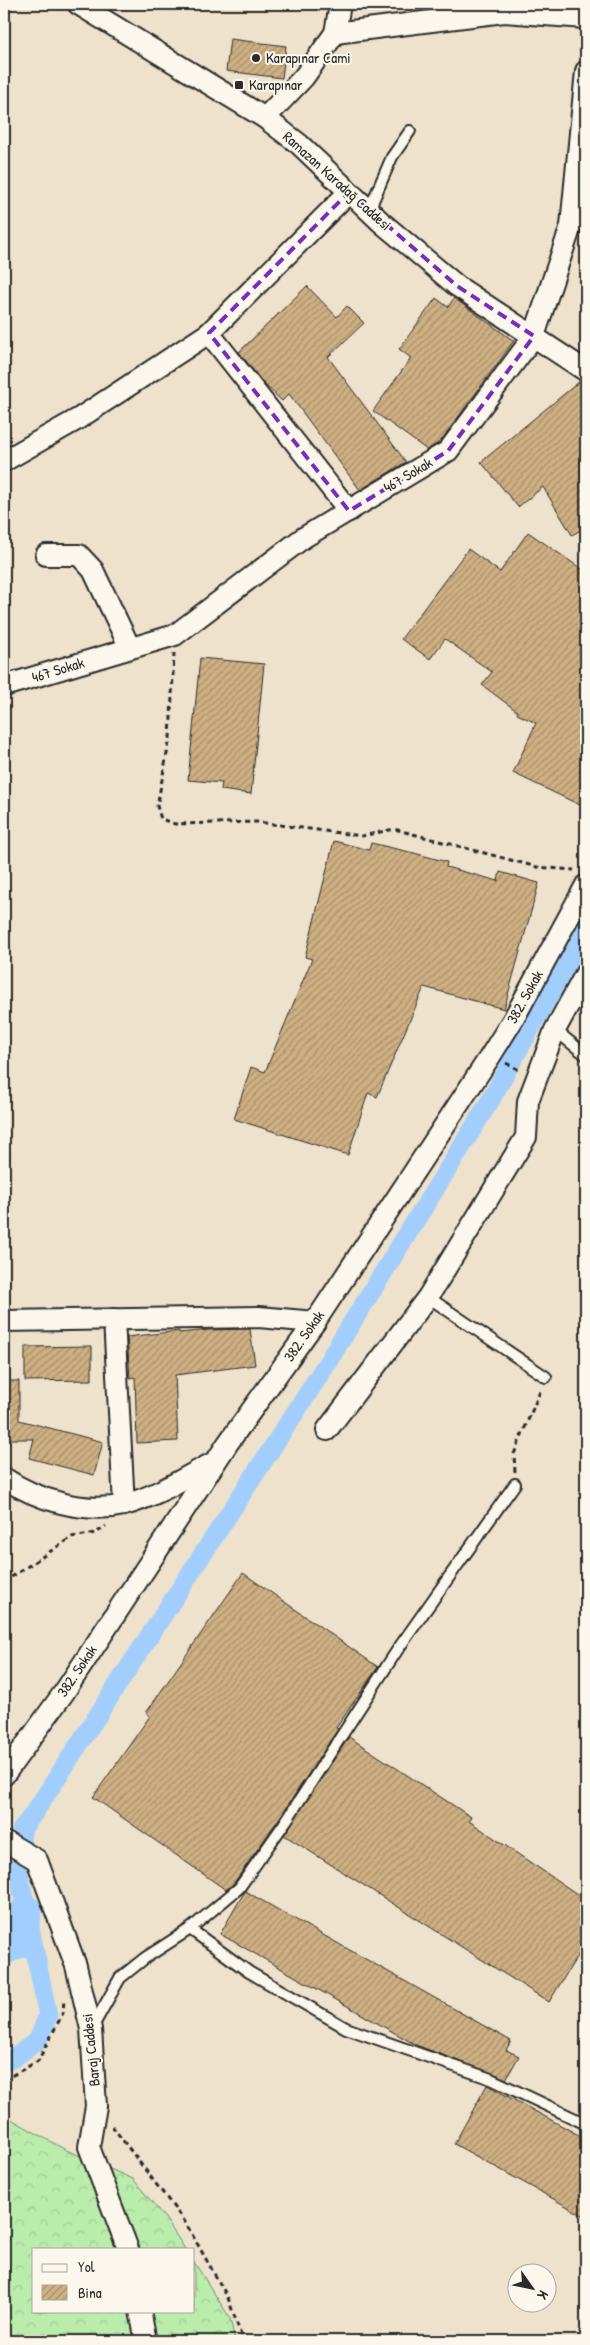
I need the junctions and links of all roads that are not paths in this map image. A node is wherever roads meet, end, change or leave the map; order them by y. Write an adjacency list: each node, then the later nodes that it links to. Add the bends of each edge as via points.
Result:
1 (78, 4): 7 (street, Ramazan Karadağ Caddesi)
2 (340, 4): 5 (street)
3 (505, 8): 4 (street); 5 (street)
4 (586, 18)
5 (335, 33): 7 (street, via 304,77)
6 (586, 71): 12 (street, 467 Sokak, via 571,226)
7 (265, 118): 9 (street, Ramazan Karadağ Caddesi, via 299,144)
8 (410, 131): 10 (lane, via 392,158)
9 (349, 192): 10 (street, Ramazan Karadağ Caddesi); 11 (street)
10 (369, 210): 12 (street, Ramazan Karadağ Caddesi, via 457,286)
11 (209, 333): 14 (street, via 78,419); 15 (street)
12 (534, 336): 13 (street, Ramazan Karadağ Caddesi); 15 (street, 467 Sokak, via 448,452)
13 (586, 371)
14 (4, 461)
15 (349, 511): 17 (street, 467 Sokak, via 303,538 175,635)
16 (46, 554): 17 (street, via 79,555 93,570)
17 (130, 648): 18 (street, 467 Sokak)
18 (4, 686)
19 (581, 878): 26 (street, 382. Sokak, via 496,1047)
20 (586, 973): 21 (street)
21 (556, 1030): 22 (lane); 23 (street, via 528,1101 526,1137)
22 (586, 1055)
23 (428, 1297): 27 (lane); 28 (street)
24 (114, 1320): 25 (street); 26 (street, via 258,1317); 32 (street)
25 (4, 1321)
26 (315, 1322): 29 (street, 382. Sokak)
27 (546, 1377)
28 (327, 1430)
29 (216, 1462): 32 (street); 33 (street, 382. Sokak, via 65,1691)
30 (4, 1478): 32 (street, via 55,1502 98,1508)
31 (515, 1484): 35 (lane, via 398,1648 286,1821 238,1888)
32 (124, 1505)
33 (4, 1775)
34 (6, 1843): 36 (street, Baraj Caddesi, via 37,1860 76,1966)
35 (190, 1929): 36 (lane, via 120,1978); 37 (lane, via 249,1972 346,2028 491,2079)
36 (91, 2029): 38 (street, Baraj Caddesi, via 96,2106 89,2147)
37 (586, 2124)
38 (128, 2248)
39 (140, 2312): 40 (street)
40 (146, 2341)

